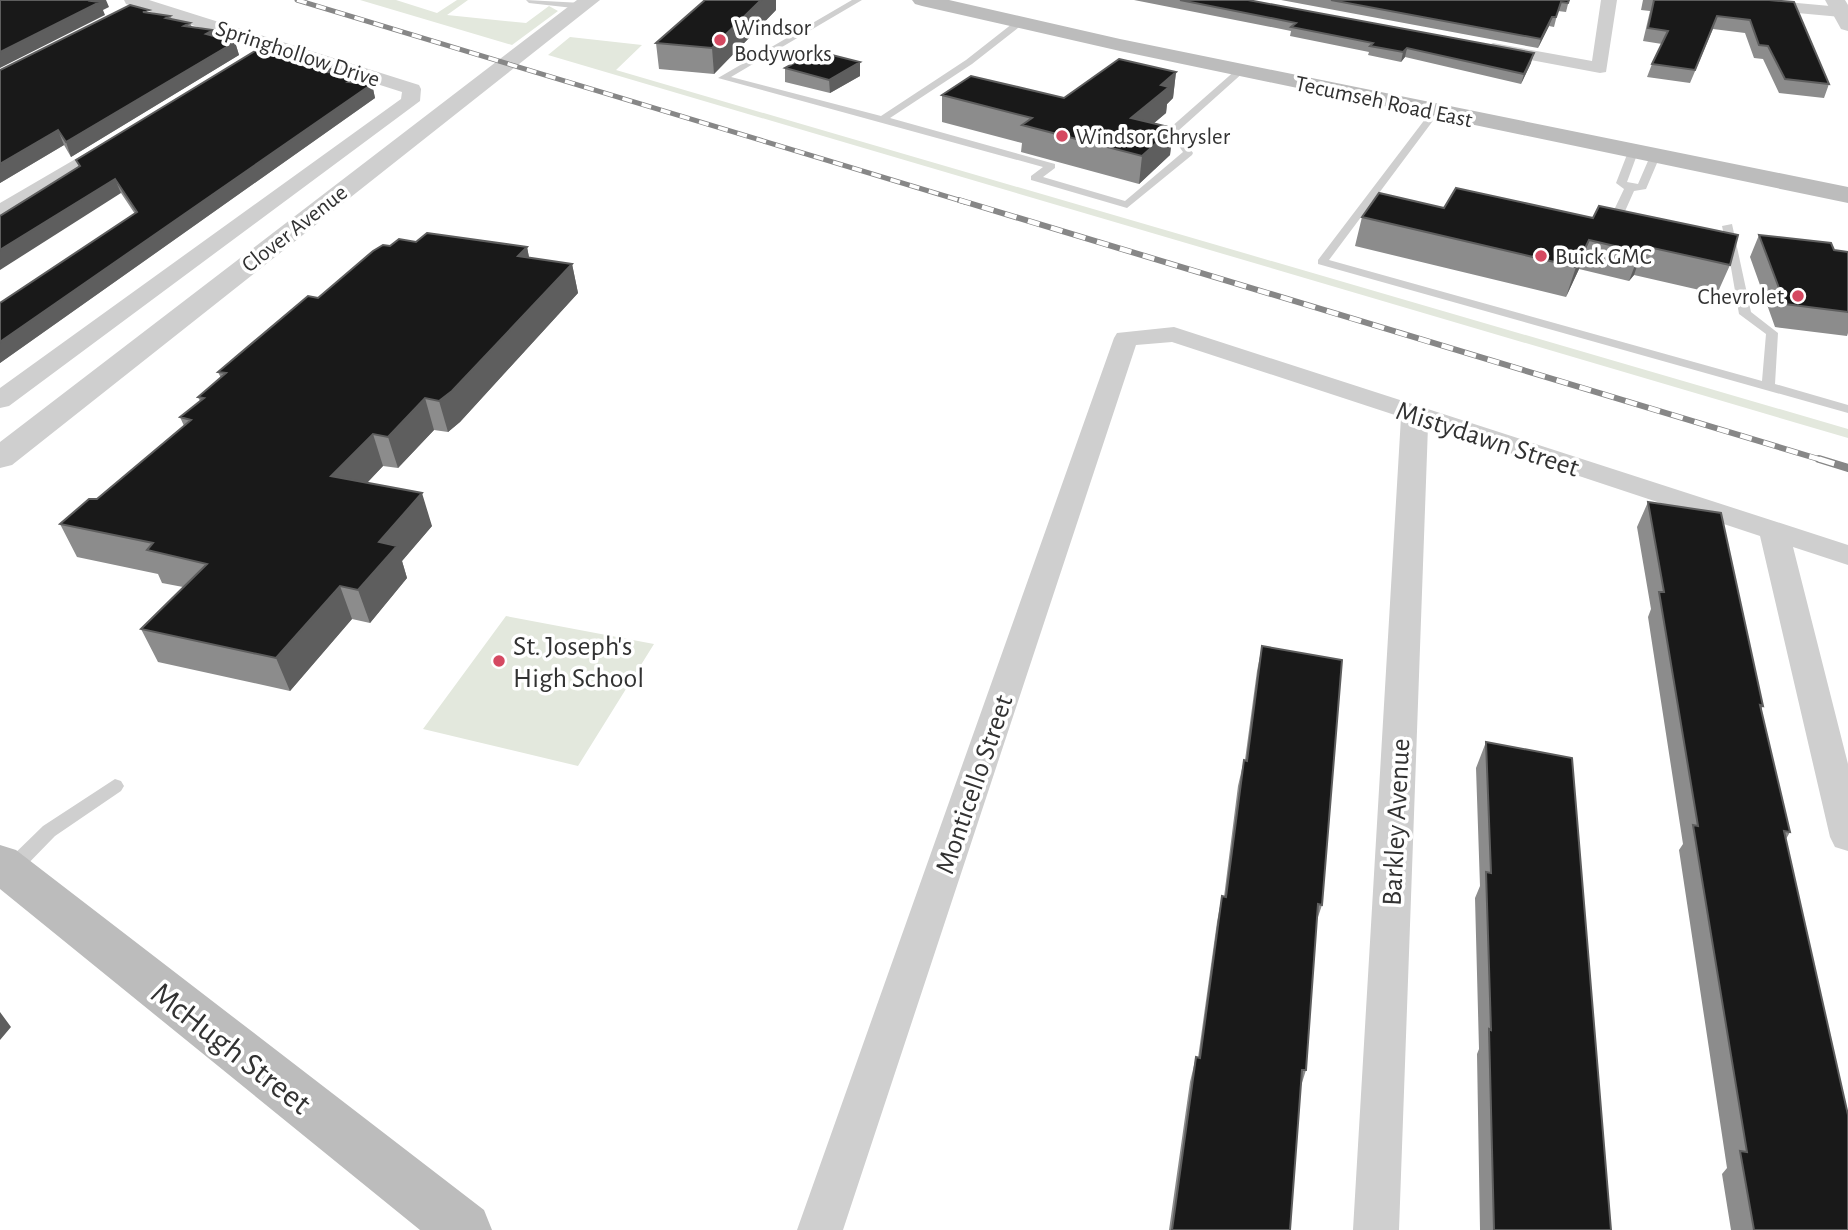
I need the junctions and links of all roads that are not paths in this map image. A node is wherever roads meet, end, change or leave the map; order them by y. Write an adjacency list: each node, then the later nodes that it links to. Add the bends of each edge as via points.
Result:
1 (858, 0): 17 (lane, via 723,78)
2 (922, 0): 10 (main road, Tecumseh Road East)
3 (1609, 0): 12 (street, via 1600,68)
4 (1709, 0): 8 (street)
5 (529, 1): 7 (lane)
6 (137, 2): 9 (street); 11 (street, Springhollow Drive)
7 (586, 3): 32 (street, Clover Avenue)
8 (1841, 12)
9 (116, 18)
10 (1020, 22): 14 (main road, Tecumseh Road East); 17 (lane)
11 (274, 45): 13 (street); 15 (street, Springhollow Drive, via 412,89)
12 (1480, 45)
13 (253, 58)
14 (1240, 71): 16 (main road, Tecumseh Road East); 17 (lane, via 1173,130 1188,153 1127,205 1035,178 1051,166)
15 (410, 101): 29 (street, Clover Avenue)
16 (1435, 112): 19 (main road, Tecumseh Road East); 28 (lane, via 1322,262)
17 (882, 119)
18 (127, 135): 22 (street)
19 (1644, 154): 20 (lane, via 1642,187); 20 (lane, via 1621,183); 21 (main road, Tecumseh Road East)
20 (1630, 188): 24 (lane, via 1610,231)
21 (1848, 195)
22 (0, 212)
23 (1728, 226): 26 (lane)
24 (1625, 230)
25 (1694, 245): 26 (lane)
26 (1734, 254): 28 (lane, via 1745,314 1772,333)
27 (1126, 338): 31 (street, Mistydawn Street, via 1174,334); 39 (street, Monticello Street)
28 (1768, 388): 30 (lane)
29 (0, 400)
30 (1848, 409)
31 (1415, 414): 33 (street, Mistydawn Street); 40 (street, Barkley Avenue)
32 (4, 451)
33 (1774, 531): 34 (street, Mistydawn Street); 36 (street)
34 (1848, 555)
35 (115, 786): 37 (lane, via 49,831)
36 (1848, 838)
37 (3, 872): 38 (main road, McHugh Street)
38 (464, 1230)
39 (820, 1230)
40 (1376, 1230)

